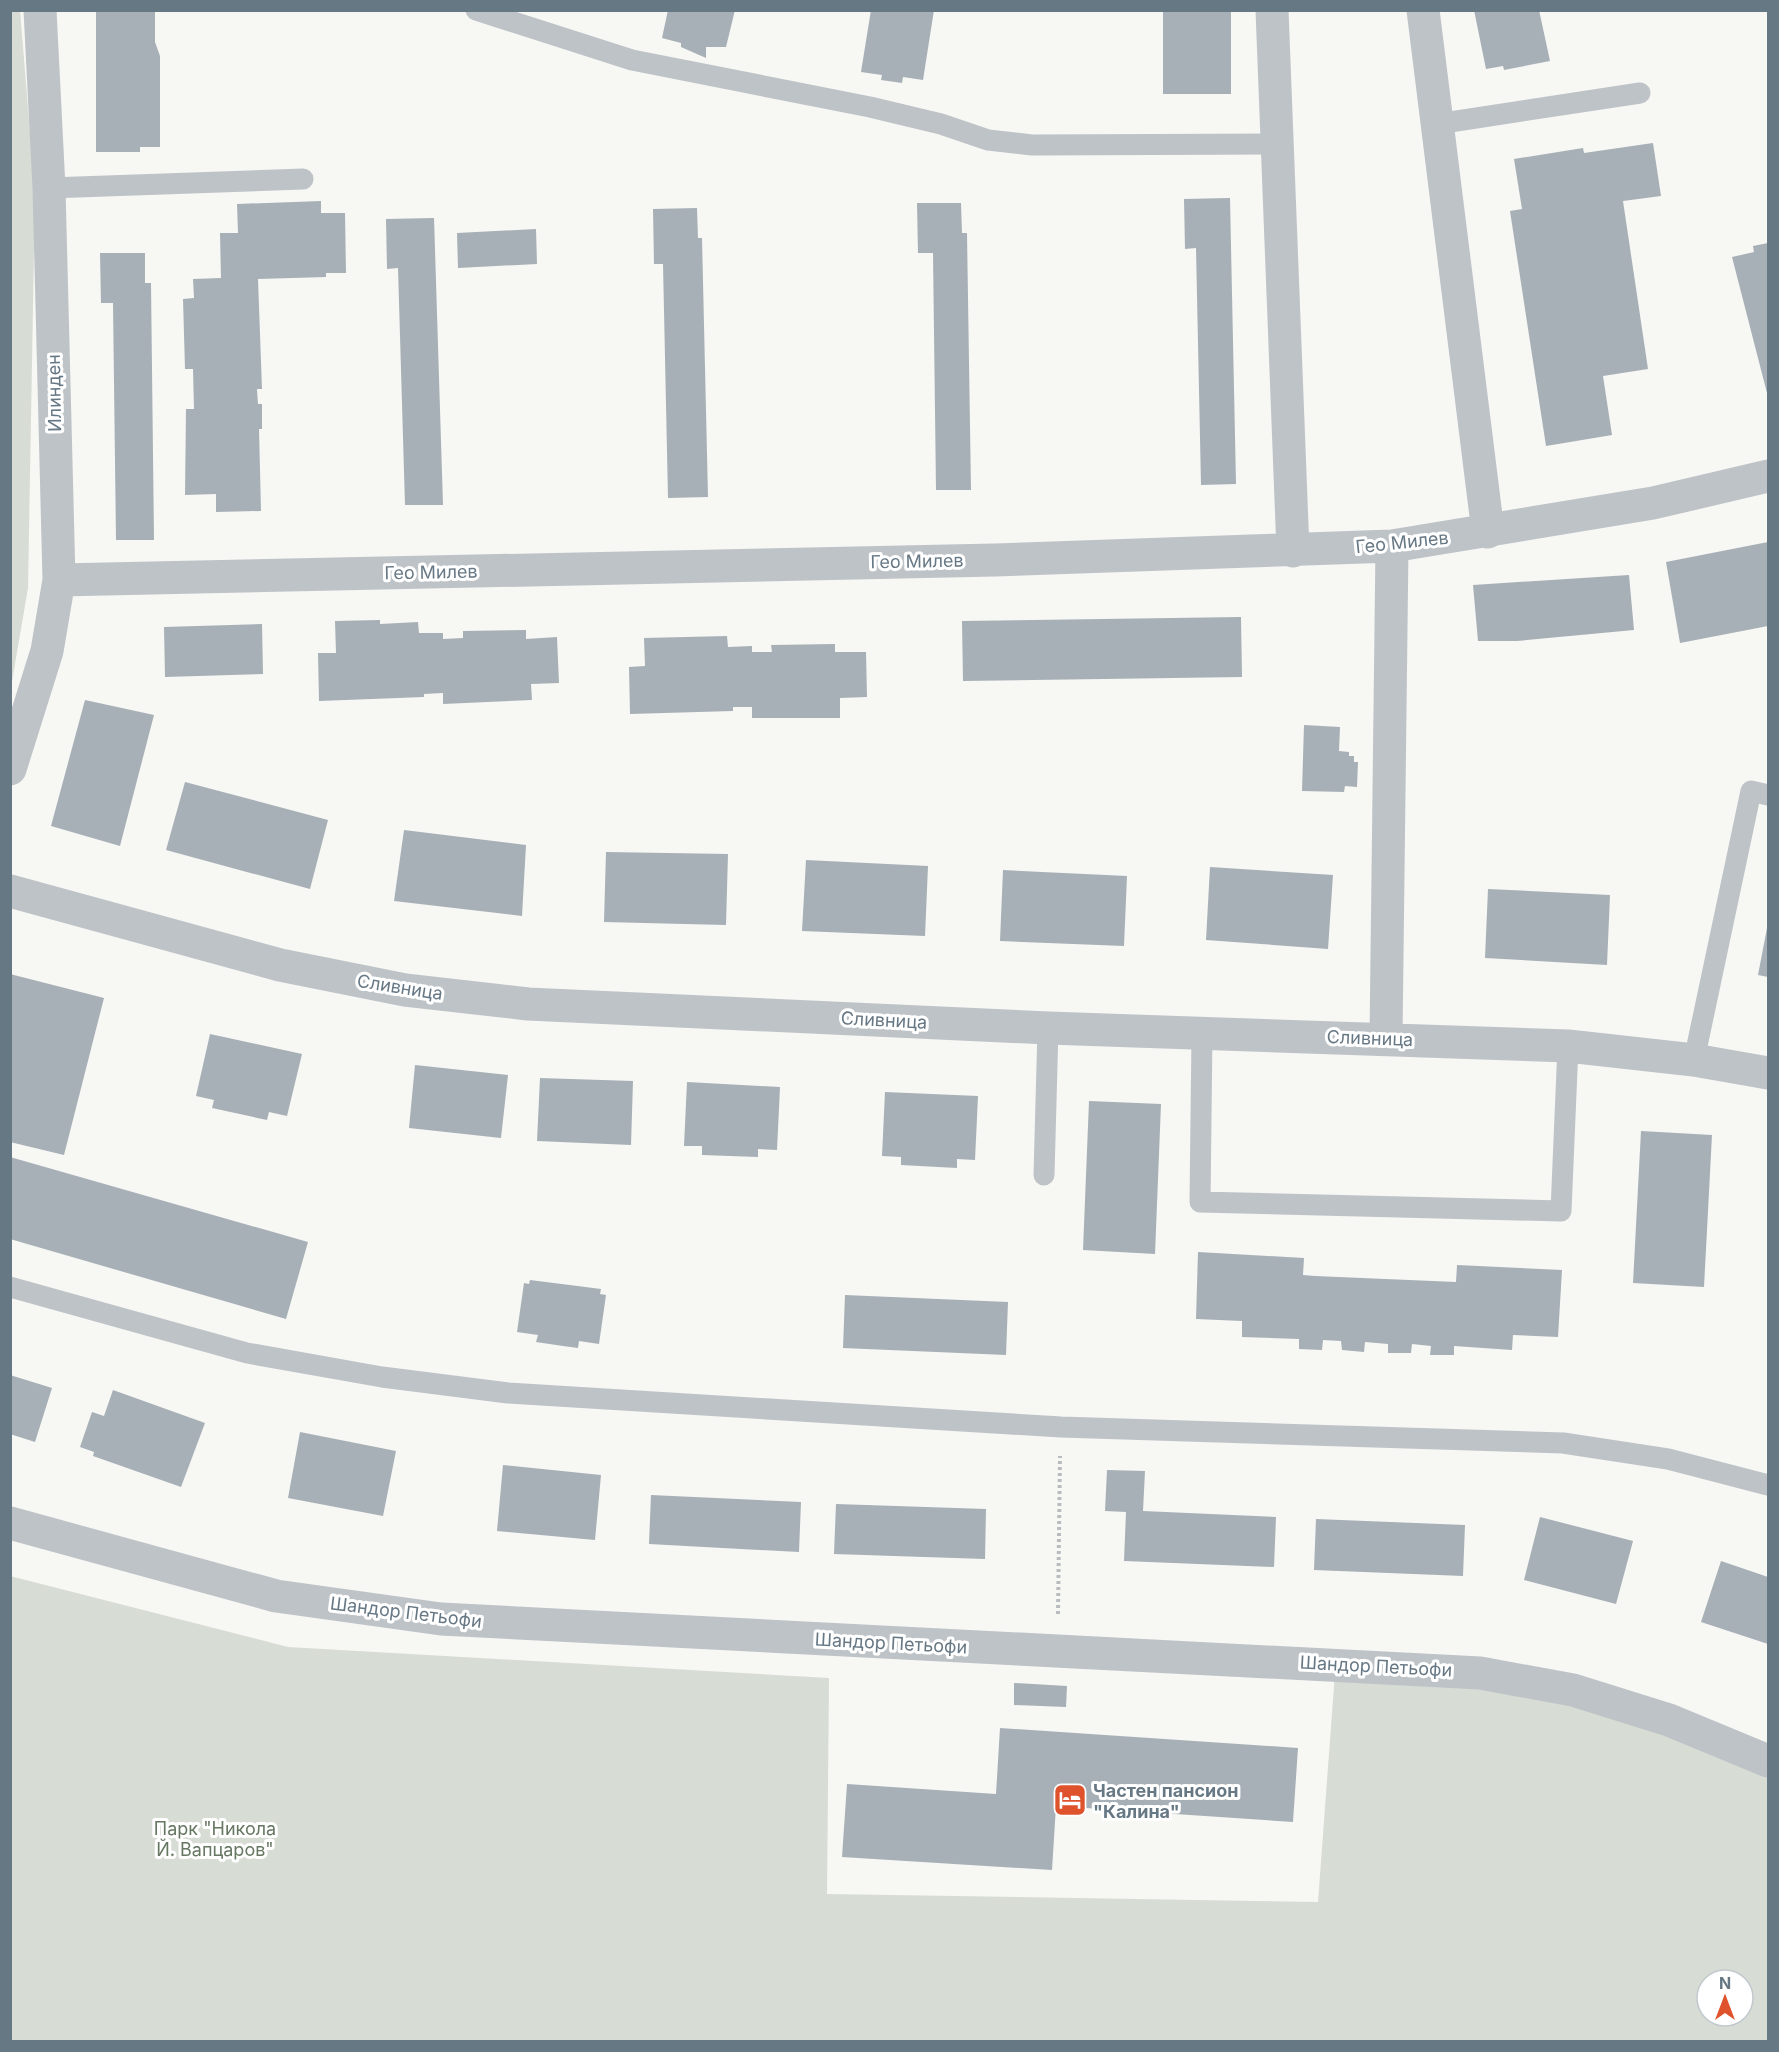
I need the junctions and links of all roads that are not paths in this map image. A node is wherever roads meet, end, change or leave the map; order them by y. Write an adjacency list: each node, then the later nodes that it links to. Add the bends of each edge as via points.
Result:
1 (40, 10): 9 (street, Илинден)
2 (476, 10): 7 (lane, via 632,60 870,107 988,140 1032,144)
3 (1272, 10): 7 (street)
4 (1423, 10): 6 (street)
5 (1640, 93): 6 (lane)
6 (1437, 124): 11 (street)
7 (1277, 144): 13 (street)
8 (303, 180): 9 (lane)
9 (49, 188): 14 (street, Илинден)
10 (1768, 476): 11 (street, Гео Милев, via 1653,503)
11 (1488, 532): 12 (street, Гео Милев)
12 (1392, 546): 13 (street, Гео Милев); 20 (street)
13 (1293, 551): 14 (street, Гео Милев)
14 (59, 580): 15 (street, Илинден, via 47,651)
15 (10, 769)
16 (1768, 795): 22 (lane, via 1751,791)
17 (10, 891): 18 (street, Сливница, via 280,965 405,990 528,1004)
18 (1048, 1028): 19 (street, Сливница); 24 (lane)
19 (1202, 1034): 20 (street, Сливница); 21 (lane, via 1200,1202 1561,1211)
20 (1386, 1038): 21 (street, Сливница)
21 (1568, 1046): 22 (street, Сливница)
22 (1694, 1060): 23 (street, Сливница)
23 (1768, 1073)
24 (1044, 1175)
25 (10, 1287): 26 (lane, via 247,1353 382,1377 508,1393 1061,1427 1563,1443 1668,1459)
26 (1768, 1485)
27 (10, 1523): 28 (street, Шандор Петьофи, via 276,1596 441,1619 1480,1673 1573,1689 1669,1720)
28 (1768, 1761)

